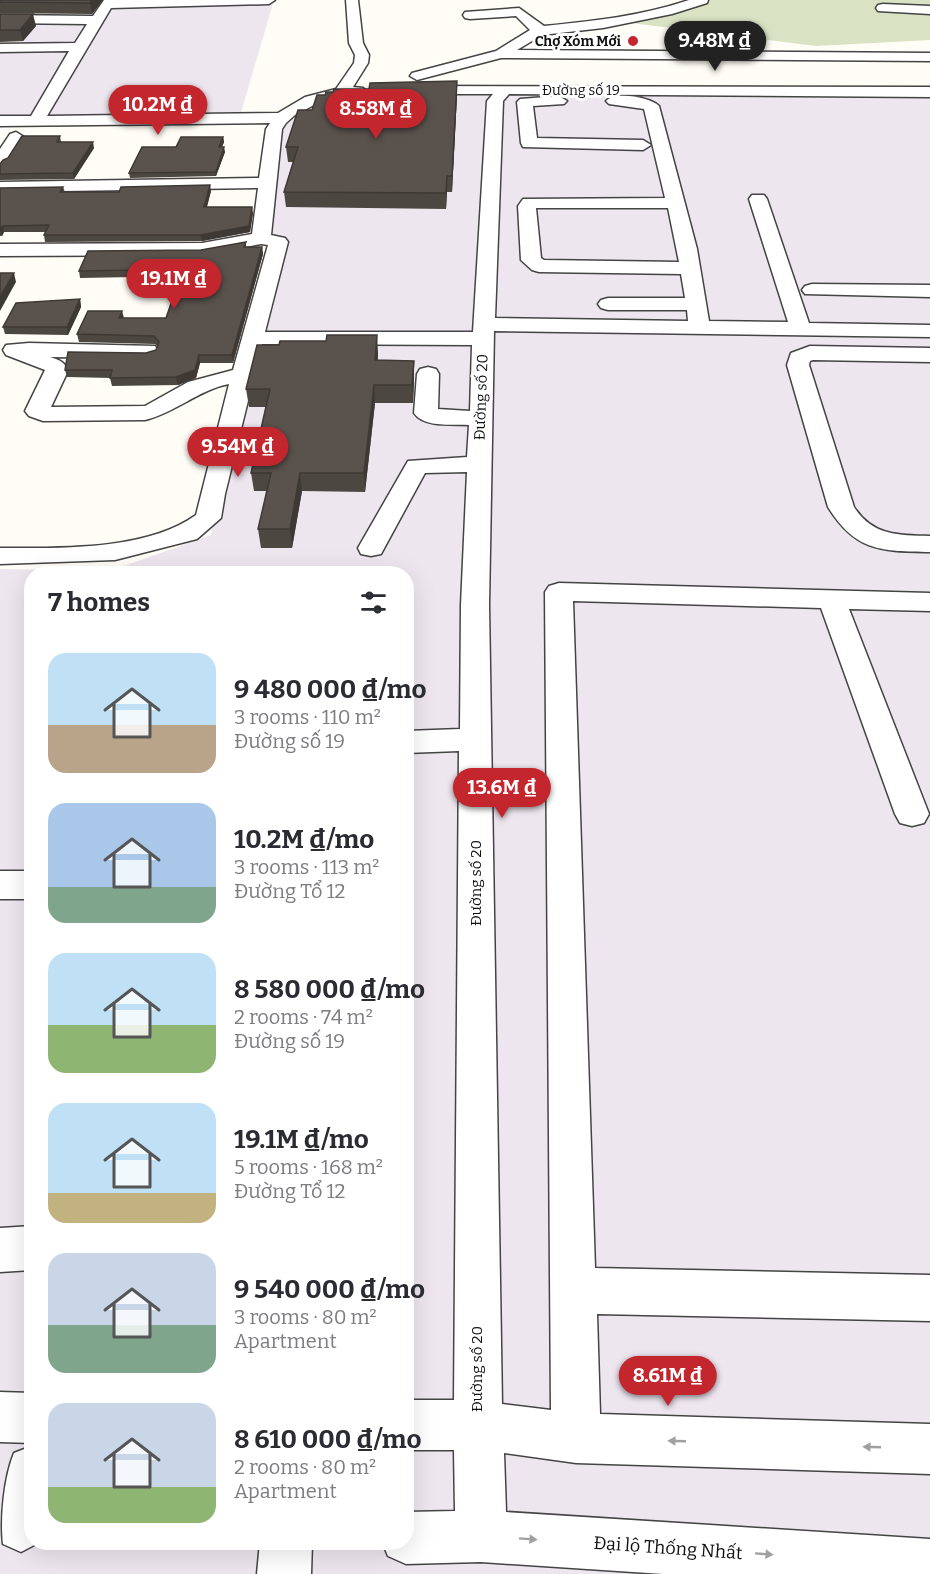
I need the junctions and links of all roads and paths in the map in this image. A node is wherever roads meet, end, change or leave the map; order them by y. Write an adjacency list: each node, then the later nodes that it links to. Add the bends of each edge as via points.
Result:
1 (269, 0): 4 (street)
2 (352, 0): 29 (street, via 356,43 362,55)
3 (678, 0): 5 (street)
4 (109, 2): 10 (street)
5 (702, 3): 11 (street, via 671,17); 15 (street)
6 (881, 4): 7 (street); 12 (street)
7 (930, 10)
8 (470, 15): 13 (street, via 519,12)
9 (0, 19): 10 (street)
10 (98, 20): 16 (street)
11 (679, 21)
12 (890, 25)
13 (541, 30): 15 (street); 18 (street)
14 (663, 36): 15 (street); 15 (street, via 661,48); 20 (street)
15 (612, 42): 18 (street); 19 (street); 26 (street)
16 (79, 47): 17 (street); 22 (street)
17 (0, 48)
18 (501, 54): 25 (street, Đường số 19, via 401,85)
19 (651, 55): 20 (street); 27 (street)
20 (678, 56): 21 (street)
21 (930, 57)
22 (70, 62): 23 (street); 33 (street)
23 (47, 63)
24 (376, 90): 29 (street)
25 (504, 90): 26 (street, Đường số 19); 53 (street, Đường số 20, via 495,101)
26 (643, 90): 27 (street, Đường số 19)
27 (661, 90): 28 (street, Đường số 19)
28 (717, 91): 30 (street, Đường số 19); 31 (street, via 720,103)
29 (342, 92): 34 (street, via 298,105)
30 (930, 92)
31 (710, 106)
32 (0, 121): 33 (street)
33 (36, 121): 34 (street)
34 (277, 124): 35 (street); 38 (street)
35 (8, 137): 37 (street)
36 (643, 145): 41 (street, via 529,143 525,102 628,101 651,106)
37 (2, 159)
38 (266, 183): 39 (street); 42 (street)
39 (0, 187)
40 (758, 199): 51 (street)
41 (676, 203): 44 (street); 44 (street, via 529,203 526,206 531,260 539,266)
42 (261, 238): 43 (street, via 202,249); 54 (street, via 279,242)
43 (0, 250)
44 (690, 268): 49 (street)
45 (812, 290): 46 (street)
46 (906, 291): 47 (street); 52 (street)
47 (930, 291)
48 (584, 303): 49 (street)
49 (696, 304): 50 (street)
50 (700, 328): 51 (street); 53 (street)
51 (801, 329): 52 (street)
52 (928, 331)
53 (483, 332): 54 (street); 60 (street, Đường số 20)
54 (252, 338): 59 (street)
55 (7, 350): 56 (street); 59 (street, via 56,367 37,411 43,414 145,413 202,383)
56 (147, 351)
57 (930, 355): 62 (street, via 810,353 799,358 798,365 841,507 851,523 878,541)
58 (428, 374): 60 (street, via 426,413)
59 (243, 376): 64 (street, via 208,518 188,533 115,552)
60 (481, 418): 61 (street, Đường số 20)
61 (479, 464): 63 (street, via 417,466); 67 (street, Đường số 20)
62 (930, 544)
63 (371, 548)
64 (0, 556)
65 (832, 600): 66 (street); 69 (street); 74 (street, via 559,592)
66 (930, 602)
67 (476, 740): 68 (street); 79 (street, Đường số 20)
68 (414, 742)
69 (912, 814)
70 (0, 885): 71 (street)
71 (24, 885)
72 (24, 1248): 73 (street)
73 (0, 1250)
74 (572, 1291): 75 (street); 80 (street)
75 (930, 1298)
76 (0, 1416): 77 (street)
77 (24, 1418)
78 (414, 1425): 79 (street)
79 (478, 1425): 80 (street); 84 (street, Đường số 20)
80 (576, 1438): 81 (street, one-way to 80)
81 (930, 1449)
82 (24, 1502): 83 (street)
83 (18, 1526)
84 (481, 1536): 85 (street, Đại lộ Thống Nhất); 87 (street, Đại lộ Thống Nhất, one-way to 87)
85 (414, 1538)
86 (286, 1550): 88 (street)
87 (930, 1565)
88 (284, 1574)

